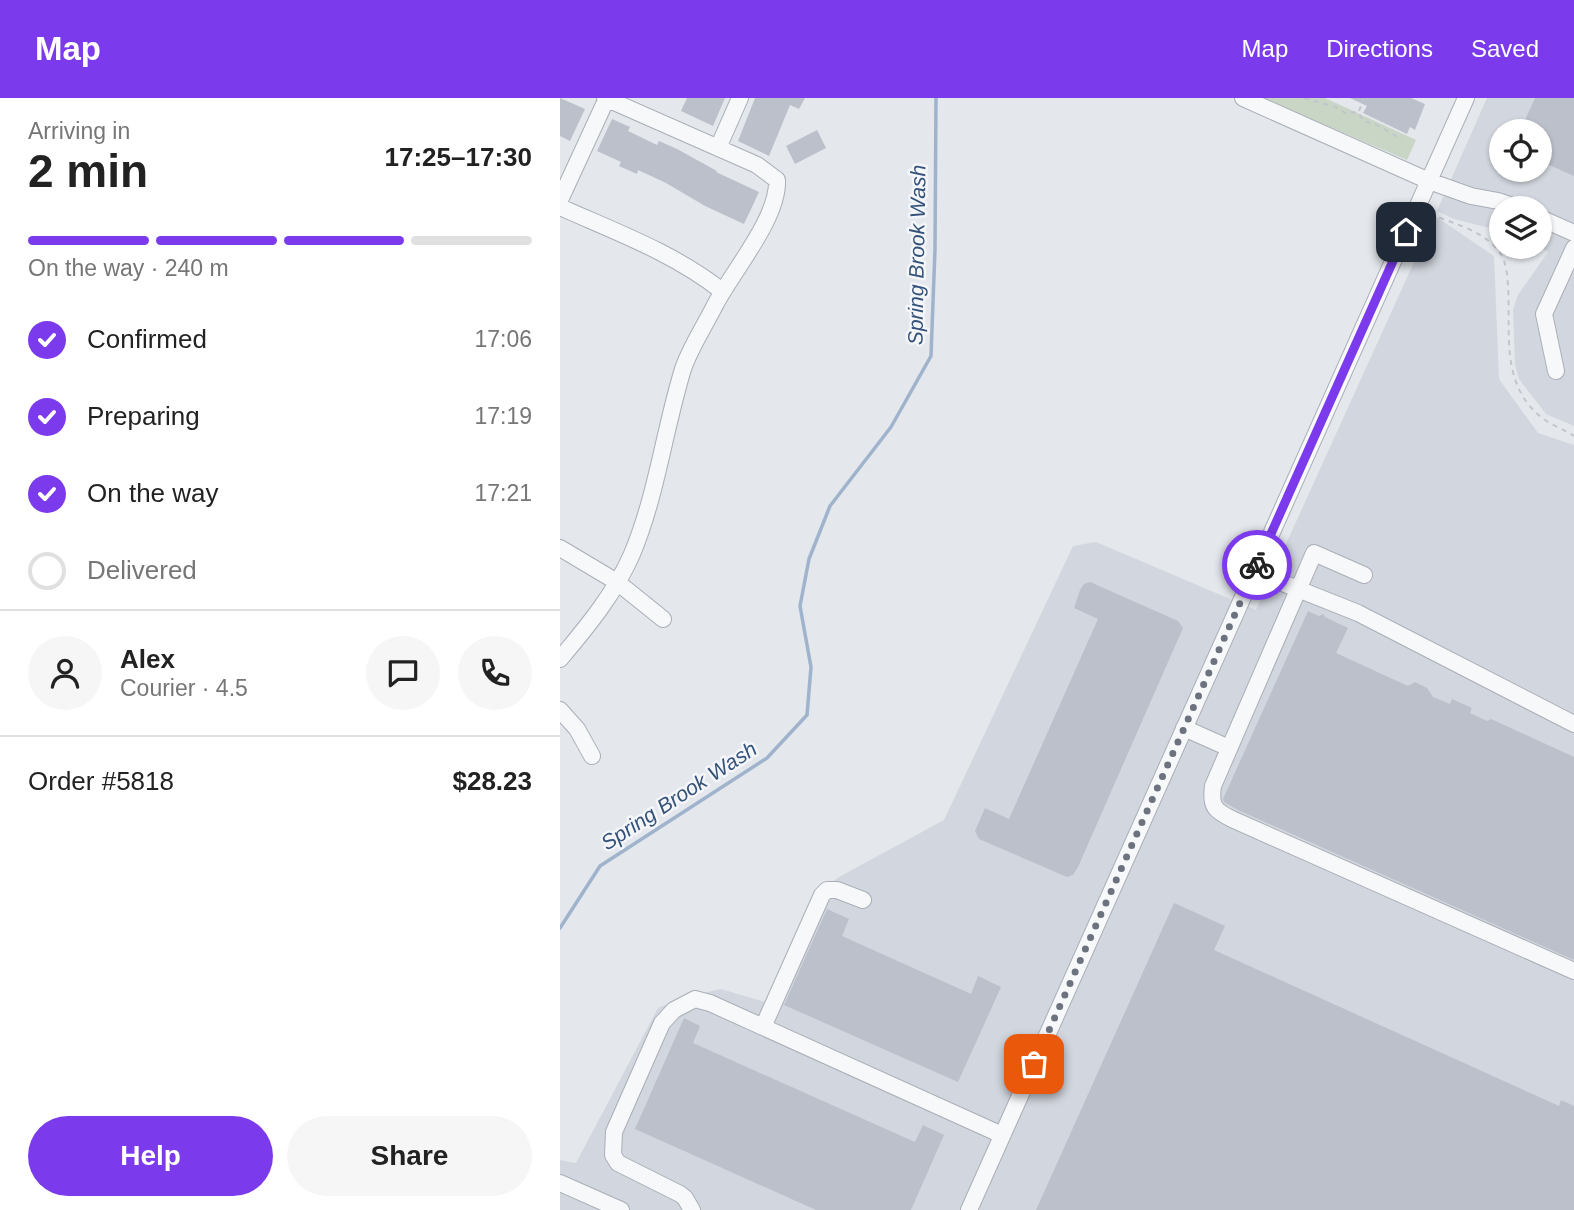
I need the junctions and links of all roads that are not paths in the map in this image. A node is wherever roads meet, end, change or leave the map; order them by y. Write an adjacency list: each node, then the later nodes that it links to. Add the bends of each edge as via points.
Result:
1 (606, 98): 5 (street); 7 (street)
2 (740, 98): 5 (street)
3 (1243, 98): 6 (street)
4 (1463, 99): 6 (street)
5 (718, 148): 13 (street, via 770,173 778,187 757,239)
6 (1429, 181): 8 (street); 16 (street)
7 (560, 200)
8 (1489, 200)
9 (560, 207): 13 (street, via 673,258)
10 (1552, 223): 11 (street)
11 (1574, 233)
12 (1574, 248): 14 (street, via 1544,314)
13 (722, 291): 18 (street, via 684,368 653,495)
14 (1556, 371)
15 (560, 548): 18 (street)
16 (1255, 572): 19 (street); 24 (street)
17 (1364, 575): 19 (street, via 1314,553)
18 (617, 582): 20 (street); 21 (street)
19 (1298, 589): 23 (street, via 1358,613); 25 (street)
20 (663, 619)
21 (560, 659)
22 (560, 710): 26 (street)
23 (1574, 724)
24 (1184, 728): 25 (street); 30 (street)
25 (1229, 748): 28 (street, via 1213,786 1211,800 1219,813)
26 (592, 756)
27 (863, 900): 29 (street, via 837,890 822,895)
28 (1574, 971)
29 (763, 1027): 30 (street); 33 (street, via 701,1000 674,1010 662,1023 617,1122 612,1143 618,1163 680,1194)
30 (1002, 1135): 34 (street)
31 (560, 1183): 32 (street)
32 (621, 1210)
33 (692, 1210)
34 (969, 1210)

